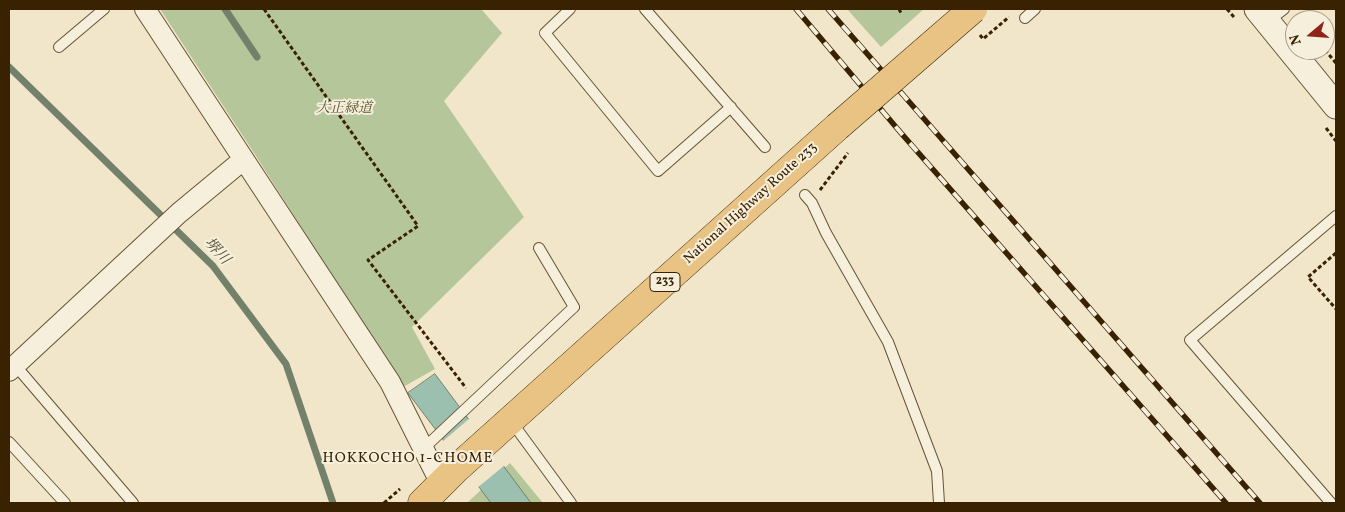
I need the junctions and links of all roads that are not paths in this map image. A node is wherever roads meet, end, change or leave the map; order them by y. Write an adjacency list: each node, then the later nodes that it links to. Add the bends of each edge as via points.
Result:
1 (104, 9): 9 (lane)
2 (145, 9): 13 (street)
3 (570, 9): 11 (lane, via 545,33 658,171)
4 (645, 9): 11 (lane)
5 (972, 9): 18 (highway, National Highway Route 233 / 233, bridge)
6 (1035, 9): 8 (lane)
7 (1269, 13): 10 (street)
8 (1025, 18)
9 (58, 47)
10 (1336, 106)
11 (731, 107): 12 (lane)
12 (765, 147)
13 (243, 160): 17 (street, via 180,213); 20 (street)
14 (805, 195): 25 (lane, via 888,342 937,472)
15 (1336, 216): 26 (lane, via 1190,340)
16 (539, 248): 20 (lane, via 574,307)
17 (12, 368): 23 (lane)
18 (502, 429): 21 (highway, National Highway Route 233 / 233); 24 (lane)
19 (9, 442): 22 (lane)
20 (428, 444): 21 (street)
21 (437, 491)
22 (65, 503)
23 (133, 503)
24 (571, 503)
25 (939, 503)
26 (1331, 503)

